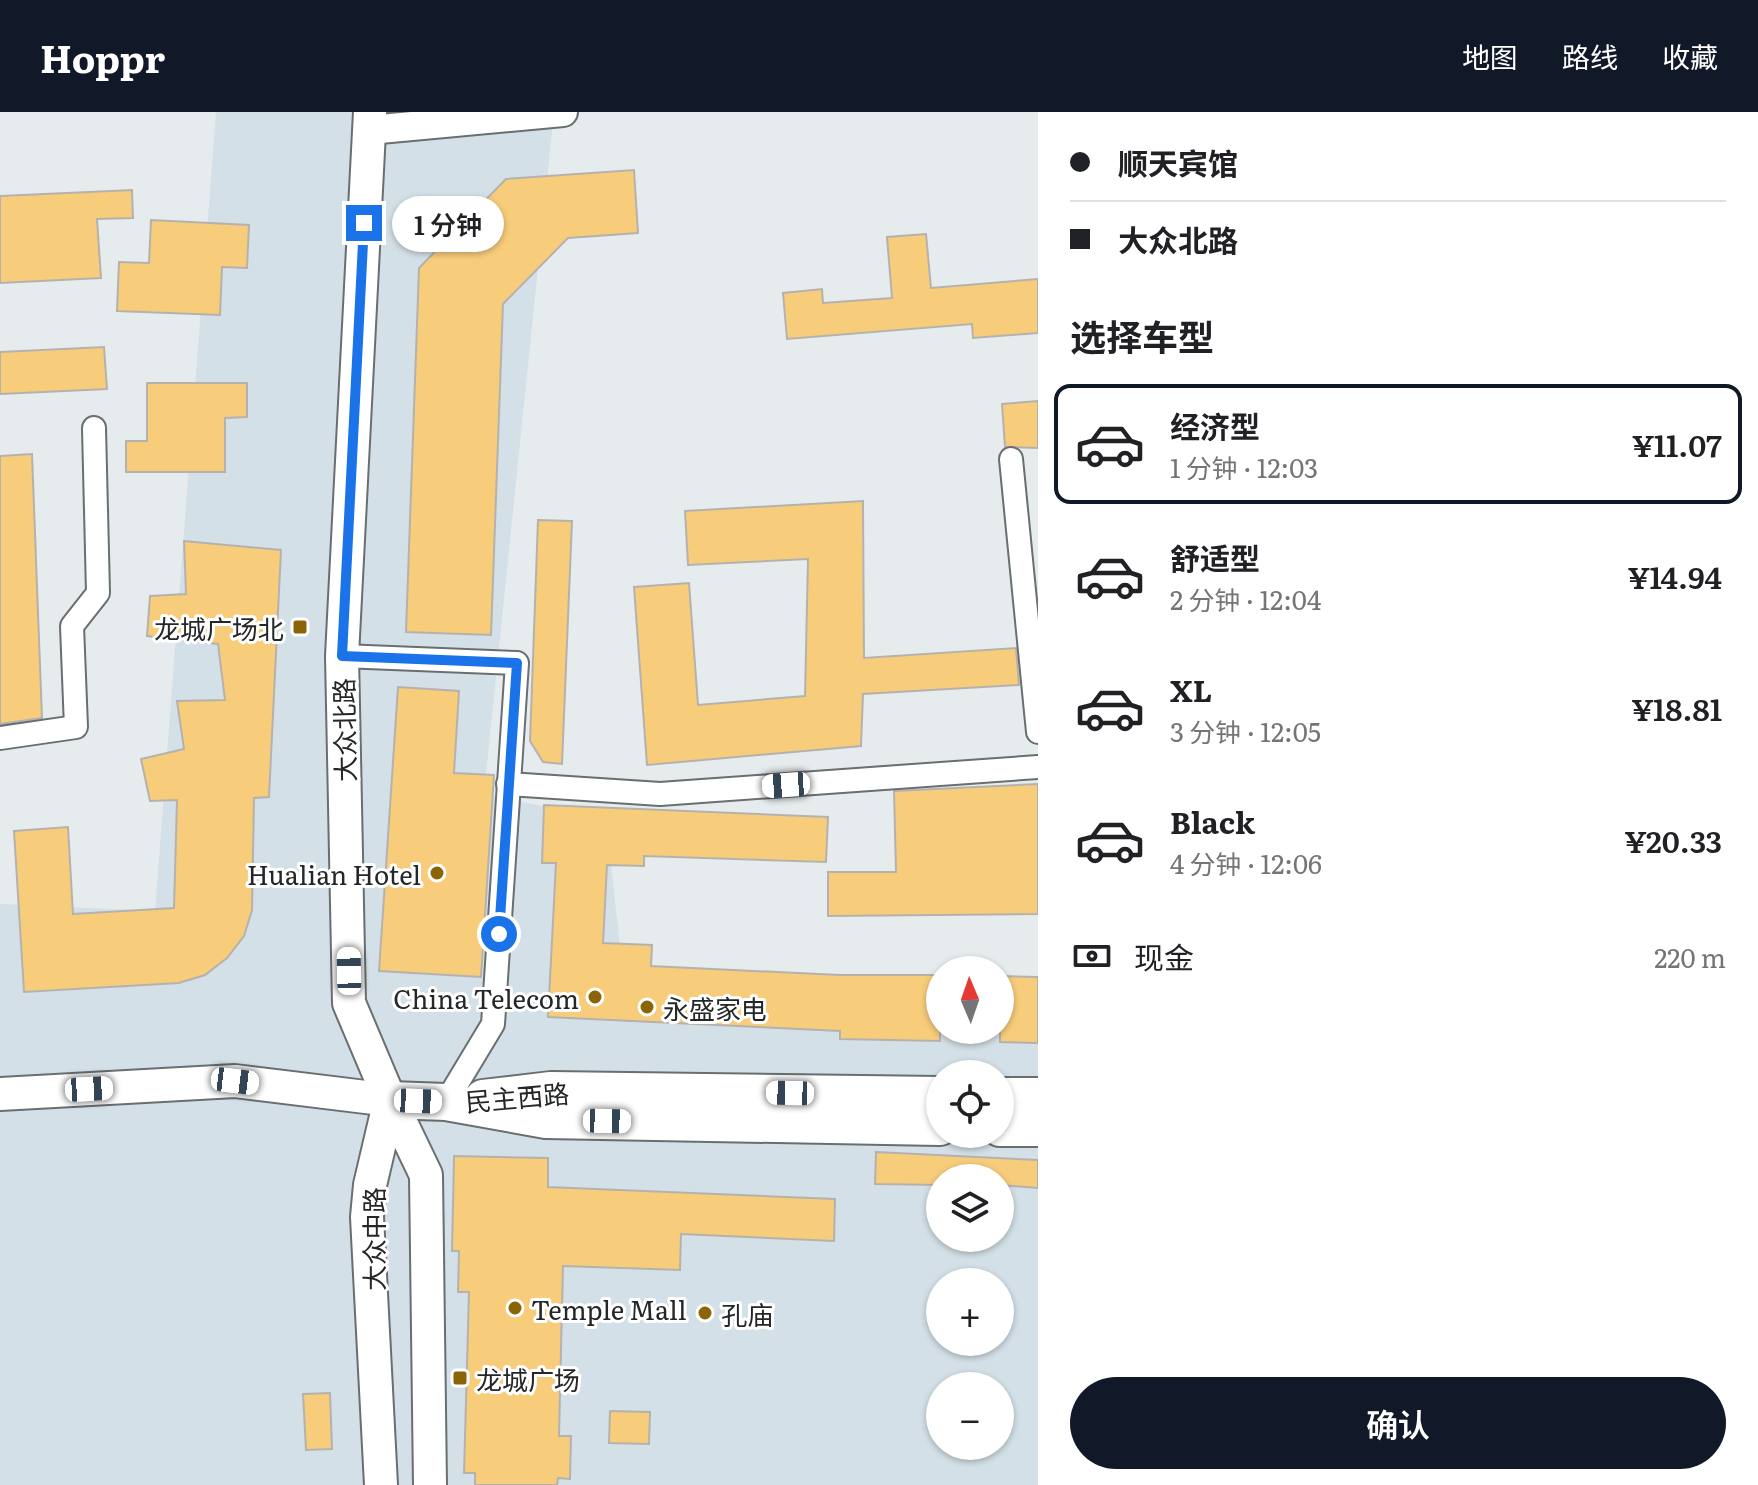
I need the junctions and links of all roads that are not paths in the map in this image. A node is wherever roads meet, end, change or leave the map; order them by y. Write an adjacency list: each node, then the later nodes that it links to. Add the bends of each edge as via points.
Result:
1 (563, 112): 2 (street)
2 (370, 121): 5 (main road, 大众北路)
3 (94, 428): 7 (street, via 98,593 72,626 76,727)
4 (1011, 459): 6 (street)
5 (342, 656): 9 (street, via 517,663); 14 (main road, 大众北路, via 349,1003)
6 (1038, 732)
7 (0, 738)
8 (1038, 767): 9 (street, via 660,794)
9 (508, 784): 15 (street, via 493,1024)
10 (0, 1094): 14 (main road, via 235,1081)
11 (926, 1095): 15 (main road, 民主西路, via 551,1090)
12 (1014, 1096): 13 (main road)
13 (1038, 1096)
14 (390, 1100): 15 (main road); 19 (main road, 大众中路, via 367,1217); 20 (main road, via 426,1175)
15 (446, 1102): 16 (main road, 民主西路, via 546,1120)
16 (926, 1127)
17 (1014, 1128): 18 (main road)
18 (1038, 1128)
19 (381, 1485)
20 (430, 1485)

